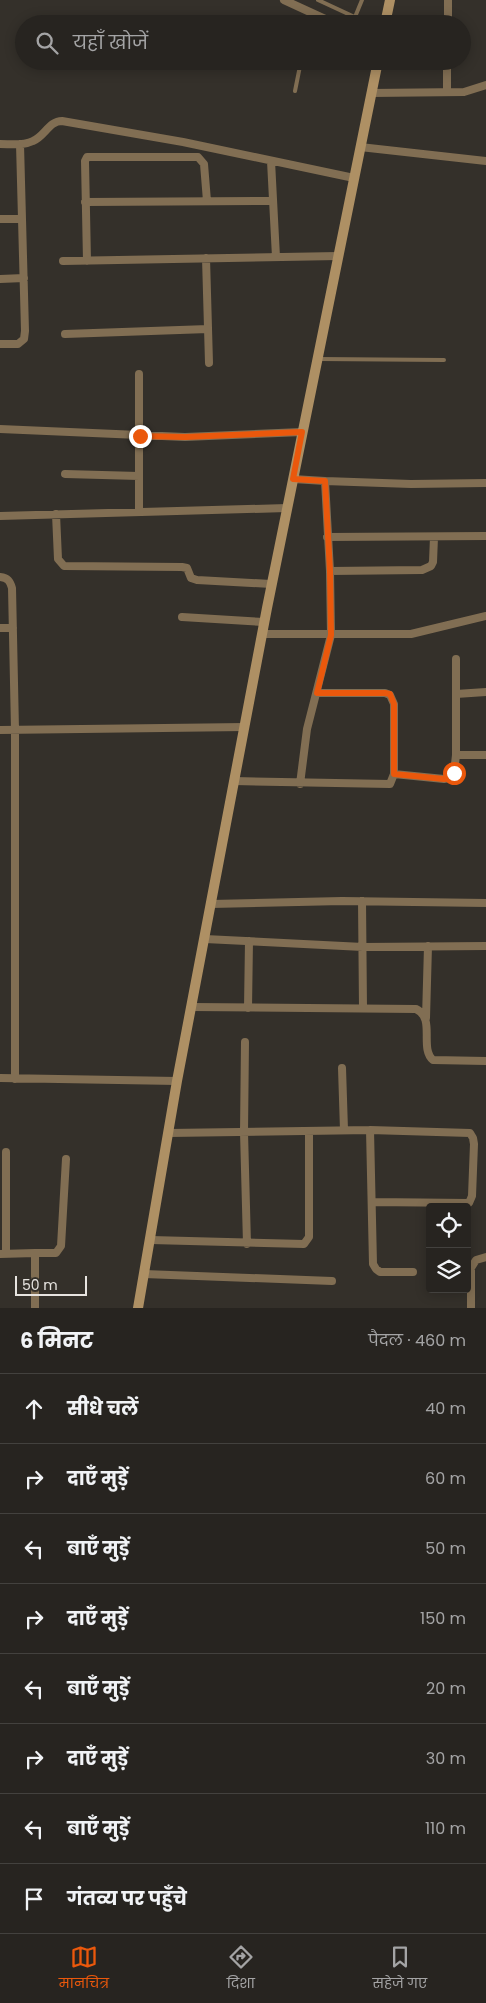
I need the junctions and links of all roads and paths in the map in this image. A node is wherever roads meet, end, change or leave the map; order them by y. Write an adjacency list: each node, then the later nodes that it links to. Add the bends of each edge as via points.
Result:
1 (284, 0): 6 (street)
2 (318, 0): 8 (lane)
3 (362, 0): 9 (lane)
4 (390, 0): 10 (street)
5 (448, 0): 11 (street)
6 (312, 13): 7 (street)
7 (316, 15)
8 (351, 15)
9 (356, 15)
10 (387, 15)
11 (448, 15)
12 (300, 70): 16 (lane)
13 (376, 70): 18 (street)
14 (447, 70): 17 (street)
15 (486, 85): 17 (street, via 464,92)
16 (295, 91)
17 (447, 92): 18 (street)
18 (371, 94): 21 (street)
19 (0, 144): 20 (street)
20 (20, 144): 22 (street, via 38,139 52,123 62,121); 29 (street)
21 (360, 147): 23 (street); 24 (street)
22 (271, 161): 24 (street); 26 (street)
23 (486, 161)
24 (354, 178): 30 (street)
25 (207, 201): 26 (street); 27 (street); 27 (street, via 202,160 193,155 165,155 87,157)
26 (273, 201): 31 (street)
27 (85, 202): 33 (street)
28 (0, 219): 29 (street)
29 (22, 219): 35 (street)
30 (338, 256): 31 (street); 40 (street)
31 (276, 257): 32 (street)
32 (206, 258): 33 (street); 37 (street)
33 (87, 261): 34 (street)
34 (63, 262)
35 (24, 278): 36 (street); 39 (street, via 24,339 18,344)
36 (0, 279)
37 (208, 328): 38 (street); 42 (street)
38 (65, 334)
39 (0, 344)
40 (317, 359): 41 (lane); 45 (street)
41 (444, 360)
42 (209, 363)
43 (139, 374): 46 (street)
44 (0, 429): 46 (street)
45 (302, 432): 46 (street); 49 (street)
46 (140, 436): 48 (street)
47 (65, 474): 48 (street)
48 (139, 476): 53 (street)
49 (293, 479): 50 (street); 52 (street)
50 (325, 481): 51 (street); 57 (street)
51 (486, 483)
52 (287, 508): 53 (street); 61 (street)
53 (139, 512): 54 (street)
54 (56, 514): 55 (street); 61 (street, via 58,559 64,566 182,566 197,580)
55 (0, 516)
56 (486, 536): 58 (street)
57 (327, 537): 58 (street); 59 (street)
58 (434, 537): 59 (street, via 432,566 422,570)
59 (330, 571): 68 (street)
60 (0, 577): 66 (street, via 11,582)
61 (271, 584): 64 (street)
62 (486, 616): 68 (street, via 410,634)
63 (182, 617): 64 (street)
64 (264, 622): 67 (street)
65 (0, 628): 66 (street)
66 (13, 628): 75 (street)
67 (262, 634): 68 (street); 73 (street)
68 (331, 635): 71 (street)
69 (456, 659): 72 (street)
70 (486, 692): 72 (street)
71 (317, 693): 78 (street, via 390,694 394,704); 80 (street, via 305,742)
72 (456, 694): 76 (street)
73 (245, 727): 75 (street); 79 (street)
74 (0, 730): 75 (street)
75 (15, 730): 97 (street)
76 (456, 755): 77 (street); 78 (street, via 454,773 449,778)
77 (486, 755)
78 (394, 774): 80 (street, via 388,785)
79 (234, 781): 80 (street); 82 (street)
80 (300, 784)
81 (362, 901): 82 (street); 83 (street); 88 (street)
82 (212, 904): 84 (street)
83 (486, 904)
84 (205, 939): 85 (street); 89 (street)
85 (249, 941): 88 (street); 90 (street)
86 (428, 946): 87 (street); 88 (street); 92 (street)
87 (486, 946)
88 (363, 947): 91 (street)
89 (192, 1007): 90 (street); 98 (street)
90 (248, 1008): 91 (street)
91 (363, 1008): 92 (street, via 416,1010)
92 (426, 1020): 94 (street, via 429,1055 433,1060)
93 (245, 1042): 102 (street)
94 (486, 1061)
95 (342, 1068): 99 (street)
96 (0, 1078): 97 (street)
97 (16, 1078): 98 (street)
98 (177, 1081): 103 (street)
99 (344, 1130): 100 (street); 101 (street)
100 (370, 1130): 106 (street); 106 (street, via 467,1131 474,1144 469,1204)
101 (309, 1131): 102 (street); 108 (street, via 307,1242)
102 (244, 1132): 103 (street); 108 (street)
103 (169, 1133): 107 (street)
104 (6, 1152): 110 (street)
105 (66, 1159): 109 (street, via 60,1249 56,1253)
106 (372, 1202): 112 (street, via 376,1269 380,1272)
107 (151, 1240): 108 (street); 113 (street)
108 (247, 1244)
109 (36, 1253): 110 (street); 115 (street)
110 (3, 1254)
111 (486, 1258): 117 (street, via 476,1260 471,1268)
112 (413, 1272)
113 (144, 1274): 114 (street); 116 (street)
114 (332, 1282)
115 (35, 1308)
116 (138, 1308)
117 (471, 1308)

